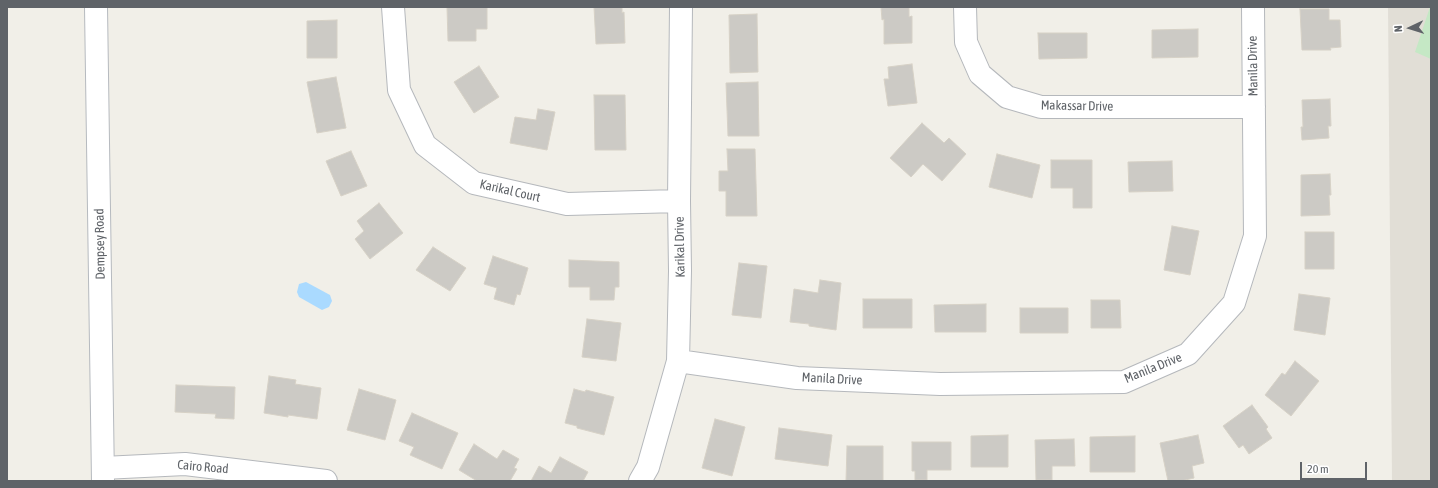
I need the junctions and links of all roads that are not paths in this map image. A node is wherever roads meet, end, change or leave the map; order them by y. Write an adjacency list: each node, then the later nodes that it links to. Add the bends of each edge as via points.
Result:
1 (96, 7): 9 (street, Dempsey Road)
2 (393, 7): 7 (street, Karikal Court, via 399,90 425,145 474,183 567,204)
3 (681, 7): 7 (street, Karikal Drive)
4 (965, 7): 6 (street, Makassar Drive, via 966,42 980,74 1007,97 1041,107)
5 (1253, 7): 6 (street, Manila Drive)
6 (1254, 107): 8 (street, Manila Drive, via 1256,236 1234,303 1188,354 1124,382 940,384 797,378)
7 (679, 201): 8 (street, Karikal Drive)
8 (678, 361): 11 (street, Karikal Drive, via 648,467)
9 (103, 475): 10 (street, Cairo Road, via 185,464)
10 (326, 481)
11 (640, 481)

